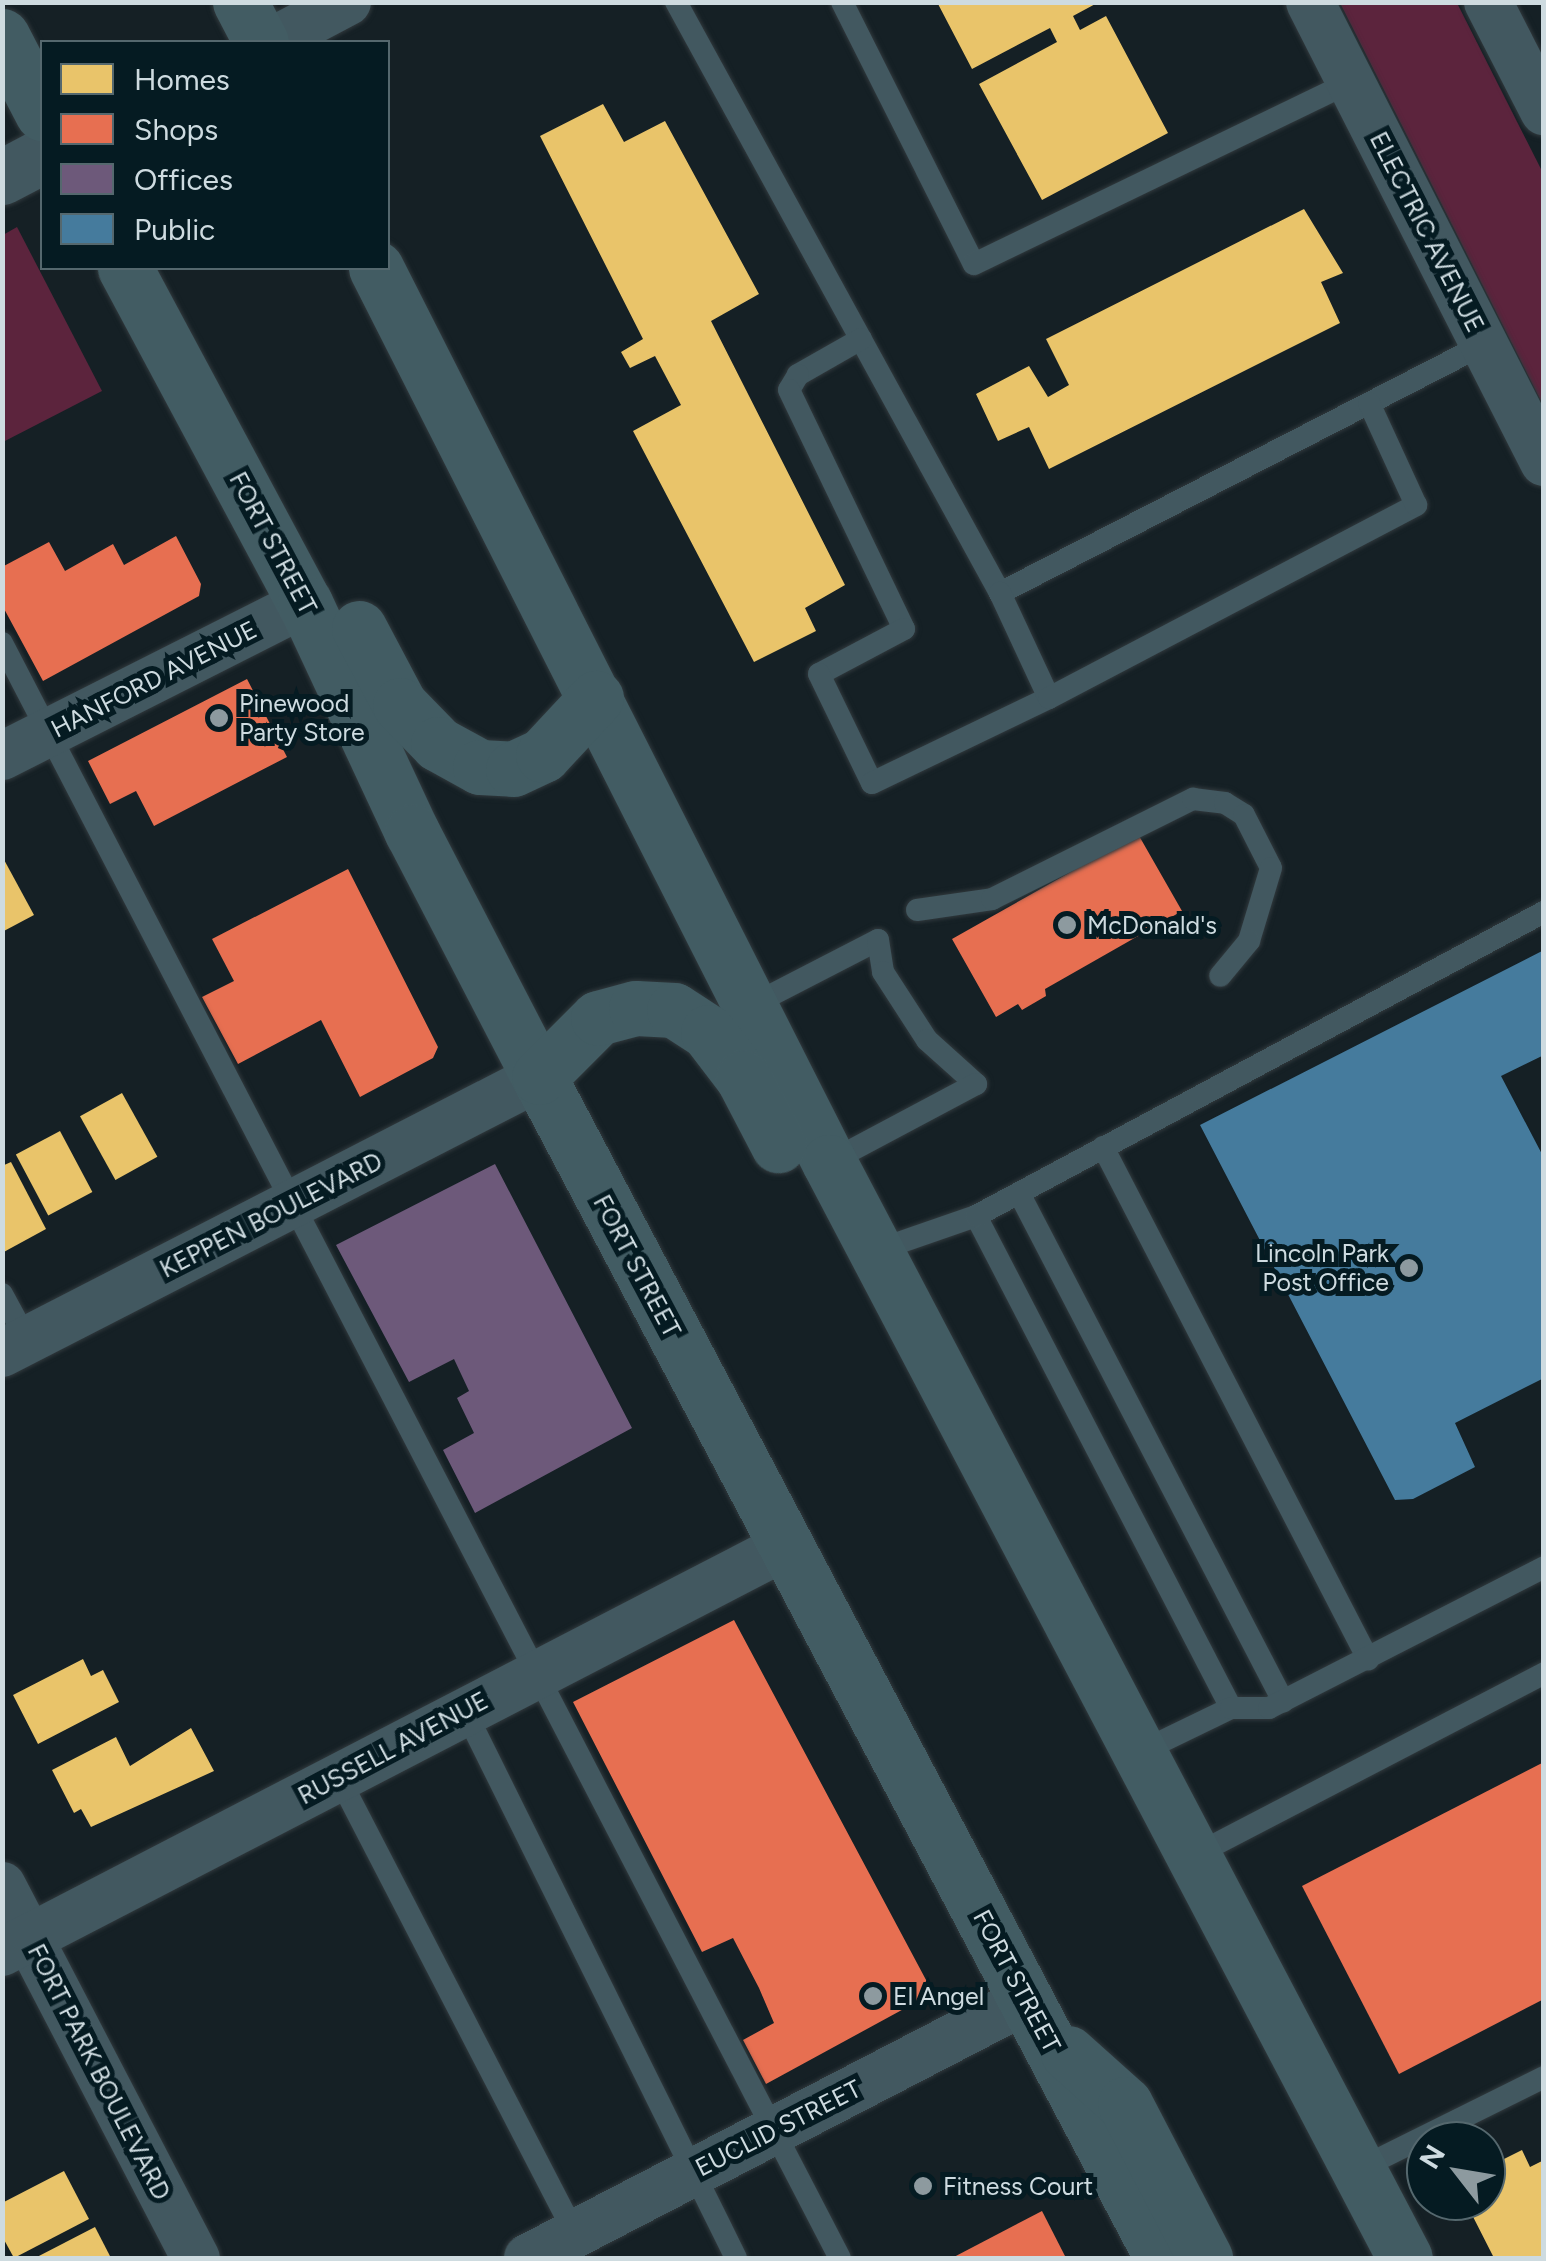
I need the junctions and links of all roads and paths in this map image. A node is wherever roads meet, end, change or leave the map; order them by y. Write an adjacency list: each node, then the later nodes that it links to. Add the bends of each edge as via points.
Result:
1 (240, 2): 8 (main road)
2 (347, 2): 9 (street)
3 (676, 2): 18 (lane)
4 (842, 2): 10 (lane, via 974,264)
5 (1310, 2): 10 (street, ELECTRIC AVENUE)
6 (1488, 2): 12 (street)
7 (2, 36): 11 (main road)
8 (260, 40)
9 (275, 40)
10 (1350, 82): 19 (street, ELECTRIC AVENUE)
11 (40, 108)
12 (1544, 111)
13 (40, 157): 14 (street)
14 (2, 177)
15 (126, 270): 23 (main road, FORT STREET)
16 (169, 270): 25 (main road, via 400,705 438,744 480,767 513,768 543,756)
17 (377, 270): 25 (main road)
18 (860, 339): 22 (lane); 26 (lane, via 798,375 789,390 904,629 819,674 872,783)
19 (1484, 344): 20 (lane); 21 (street, ELECTRIC AVENUE)
20 (1369, 404): 22 (lane); 26 (lane, via 1416,505)
21 (1544, 462)
22 (1000, 594): 26 (lane)
23 (305, 603): 27 (street, HANFORD AVENUE); 33 (main road, FORT STREET)
24 (2, 642): 27 (lane)
25 (596, 698): 32 (main road)
26 (1048, 698)
27 (50, 732): 28 (street, HANFORD AVENUE); 37 (lane)
28 (2, 756)
29 (917, 910): 31 (lane, via 992,900 1193,799 1226,803 1244,815 1271,868 1249,941)
30 (1544, 912): 34 (lane)
31 (1220, 976)
32 (749, 1006): 35 (main road); 35 (lane, via 878,940 883,972 927,1040 976,1084)
33 (538, 1077): 37 (street, KEPPEN BOULEVARD); 42 (main road, FORT STREET); 44 (main road, via 598,1018 636,1008 674,1010 708,1032 743,1078 967,1504)
34 (1103, 1147): 36 (lane); 45 (lane)
35 (829, 1162): 39 (main road)
36 (1019, 1192): 38 (lane); 48 (lane)
37 (291, 1205): 41 (street, KEPPEN BOULEVARD); 47 (lane)
38 (976, 1216): 39 (lane); 49 (lane)
39 (875, 1251): 44 (main road)
40 (2, 1294): 41 (lane)
41 (15, 1346)
42 (784, 1547): 47 (street, RUSSELL AVENUE); 56 (main road, FORT STREET)
43 (1544, 1568): 45 (lane)
44 (1046, 1577): 51 (main road)
45 (1368, 1659): 48 (lane)
46 (1544, 1673): 53 (lane)
47 (534, 1674): 50 (street, RUSSELL AVENUE); 58 (lane)
48 (1283, 1702): 49 (lane)
49 (1231, 1708): 51 (lane)
50 (464, 1710): 52 (street, RUSSELL AVENUE); 60 (lane)
51 (1138, 1753): 53 (main road)
52 (338, 1776): 55 (street, RUSSELL AVENUE); 61 (lane)
53 (1193, 1856): 59 (main road)
54 (2, 1886): 55 (street, FORT PARK BOULEVARD)
55 (16, 1944): 62 (street, FORT PARK BOULEVARD)
56 (1036, 2015): 58 (street, EUCLID STREET); 66 (main road, FORT STREET); 67 (main road, via 1125,2104)
57 (1544, 2077): 59 (lane)
58 (776, 2129): 60 (street, EUCLID STREET); 65 (lane)
59 (1361, 2168): 68 (main road)
60 (691, 2174): 61 (street, EUCLID STREET); 64 (lane)
61 (576, 2234): 63 (street, EUCLID STREET)
62 (196, 2258)
63 (528, 2258)
64 (736, 2258)
65 (840, 2258)
66 (1162, 2258)
67 (1205, 2258)
68 (1405, 2258)

